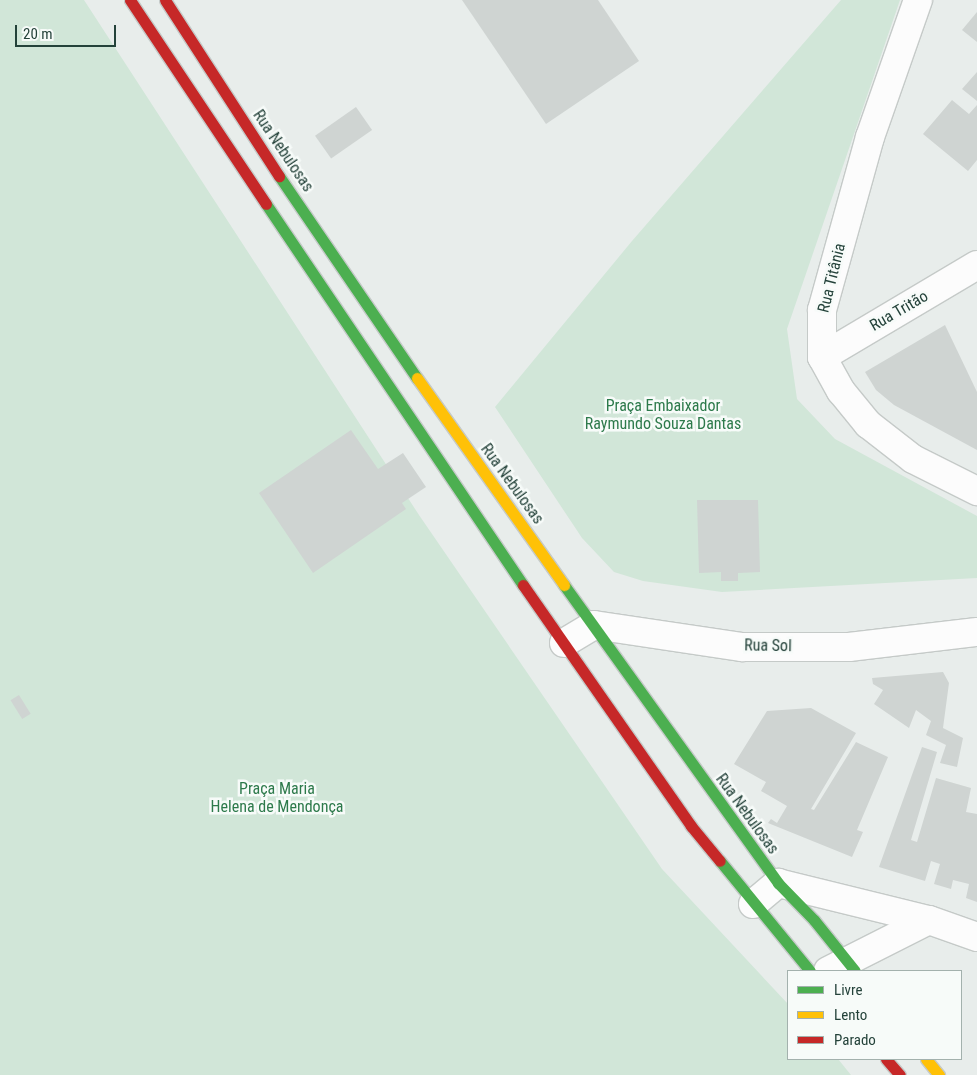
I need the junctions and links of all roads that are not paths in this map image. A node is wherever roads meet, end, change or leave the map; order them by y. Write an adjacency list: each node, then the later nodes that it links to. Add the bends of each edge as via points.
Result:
1 (130, 0): 9 (street, via 417,435)
2 (165, 0): 7 (street, Rua Nebulosas, via 278,174 434,402)
3 (918, 0): 5 (street, Rua Titânia, via 870,136 822,310)
4 (977, 265): 5 (street, Rua Tritão)
5 (822, 357): 6 (street, via 842,391 868,424 913,459)
6 (977, 491)
7 (594, 625): 8 (street, Rua Sol, via 742,647 849,647); 9 (street); 10 (street, Rua Nebulosas)
8 (977, 632)
9 (564, 643): 11 (street, via 691,826)
10 (778, 884): 11 (street); 12 (street); 14 (street, Rua Nebulosas, via 814,920)
11 (753, 904): 15 (street)
12 (929, 920): 13 (street); 14 (street)
13 (977, 937)
14 (843, 968)
15 (809, 970)
16 (887, 1060): 18 (street)
17 (927, 1060): 19 (street)
18 (900, 1075)
19 (939, 1075)

